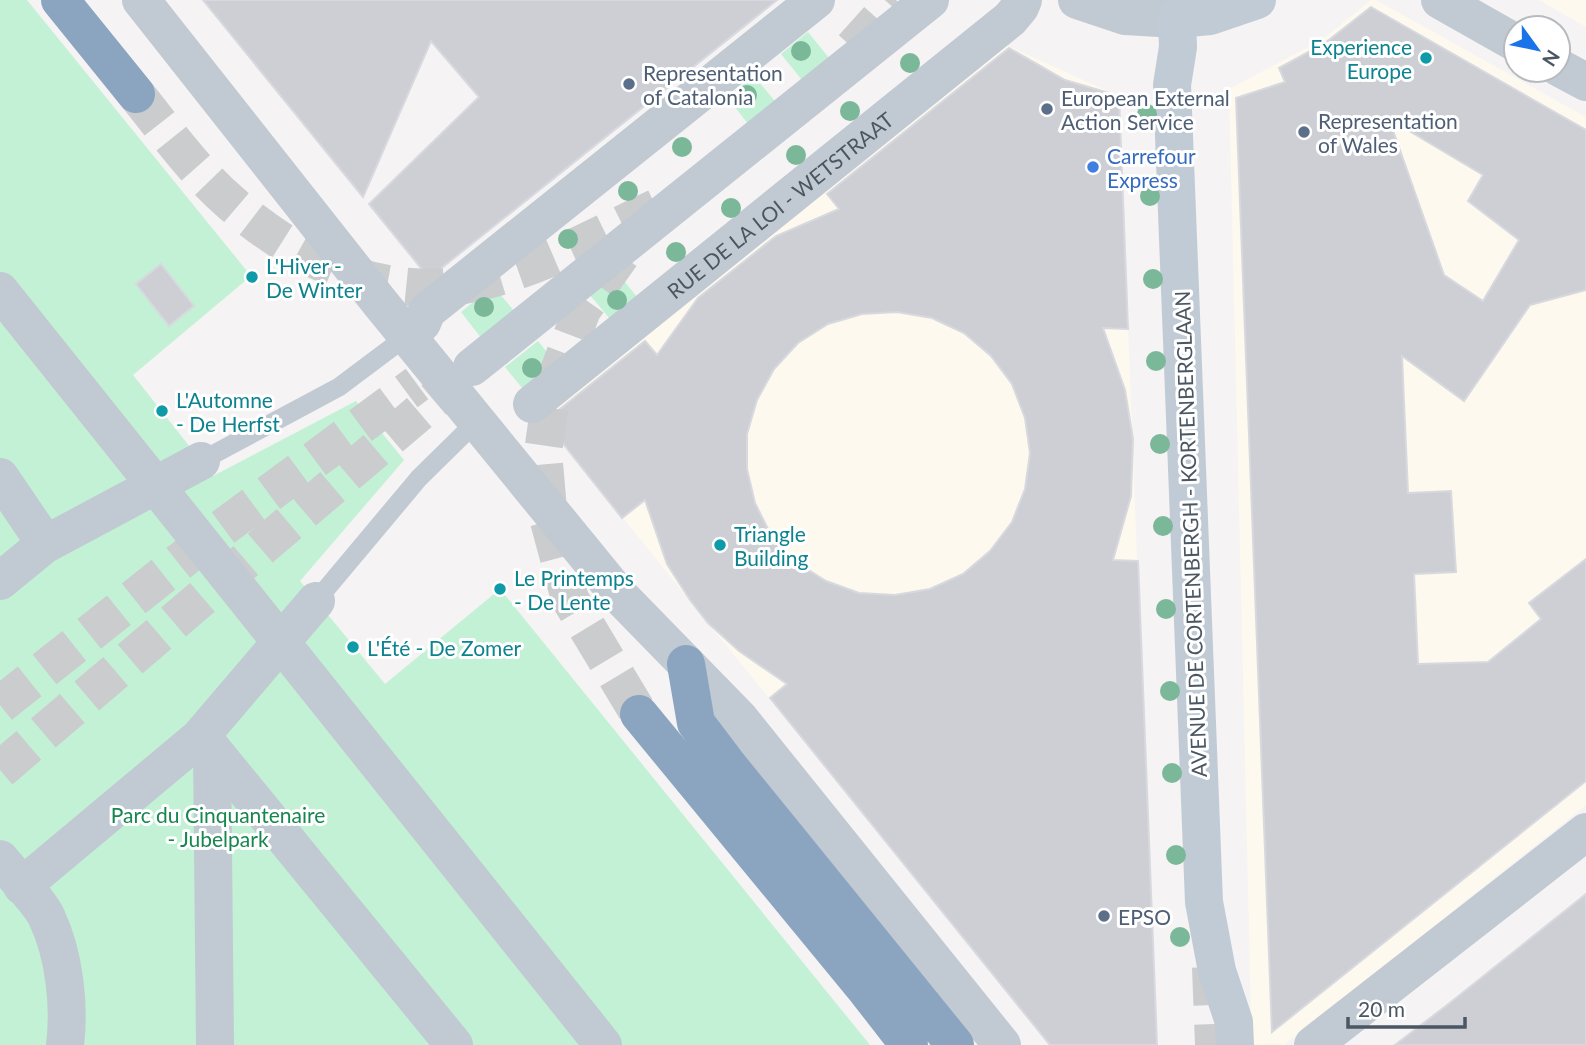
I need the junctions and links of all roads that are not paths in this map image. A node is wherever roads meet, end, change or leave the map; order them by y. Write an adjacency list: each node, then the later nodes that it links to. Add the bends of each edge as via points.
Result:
1 (60, 0): 11 (highway)
2 (141, 0): 13 (street)
3 (816, 0): 13 (street, via 427,311 422,323)
4 (930, 0): 14 (street)
5 (1023, 0): 15 (street, RUE DE LA LOI - WETSTRAAT, via 1010,19)
6 (1077, 0): 9 (street, via 1125,16)
7 (1257, 0): 9 (main road, via 1210,16)
8 (1440, 0): 10 (street)
9 (1177, 19): 37 (main road, AVENUE DE CORTENBERGH - KORTENBERGLAAN, via 1172,85 1204,902 1217,971 1234,1022)
10 (1502, 35)
11 (136, 94)
12 (0, 291): 19 (street)
13 (407, 336): 16 (street); 17 (lane, via 339,387)
14 (472, 367)
15 (532, 404)
16 (477, 421): 23 (lane, via 419,478); 25 (street, via 618,594)
17 (201, 461): 19 (street)
18 (0, 477): 21 (street)
19 (155, 486): 21 (street); 24 (street)
20 (0, 522): 21 (street)
21 (40, 538): 22 (street)
22 (0, 581)
23 (316, 601): 24 (street)
24 (281, 643): 27 (street); 33 (street)
25 (686, 664): 35 (highway, via 696,723); 36 (street, via 739,718)
26 (639, 714): 34 (highway)
27 (205, 744): 29 (street); 31 (street); 32 (street)
28 (1586, 832): 38 (street)
29 (11, 872): 30 (street, via 47,915 58,949)
30 (65, 1045)
31 (215, 1045)
32 (454, 1045)
33 (603, 1045)
34 (909, 1045)
35 (955, 1045)
36 (1002, 1045)
37 (1235, 1045)
38 (1313, 1045)

